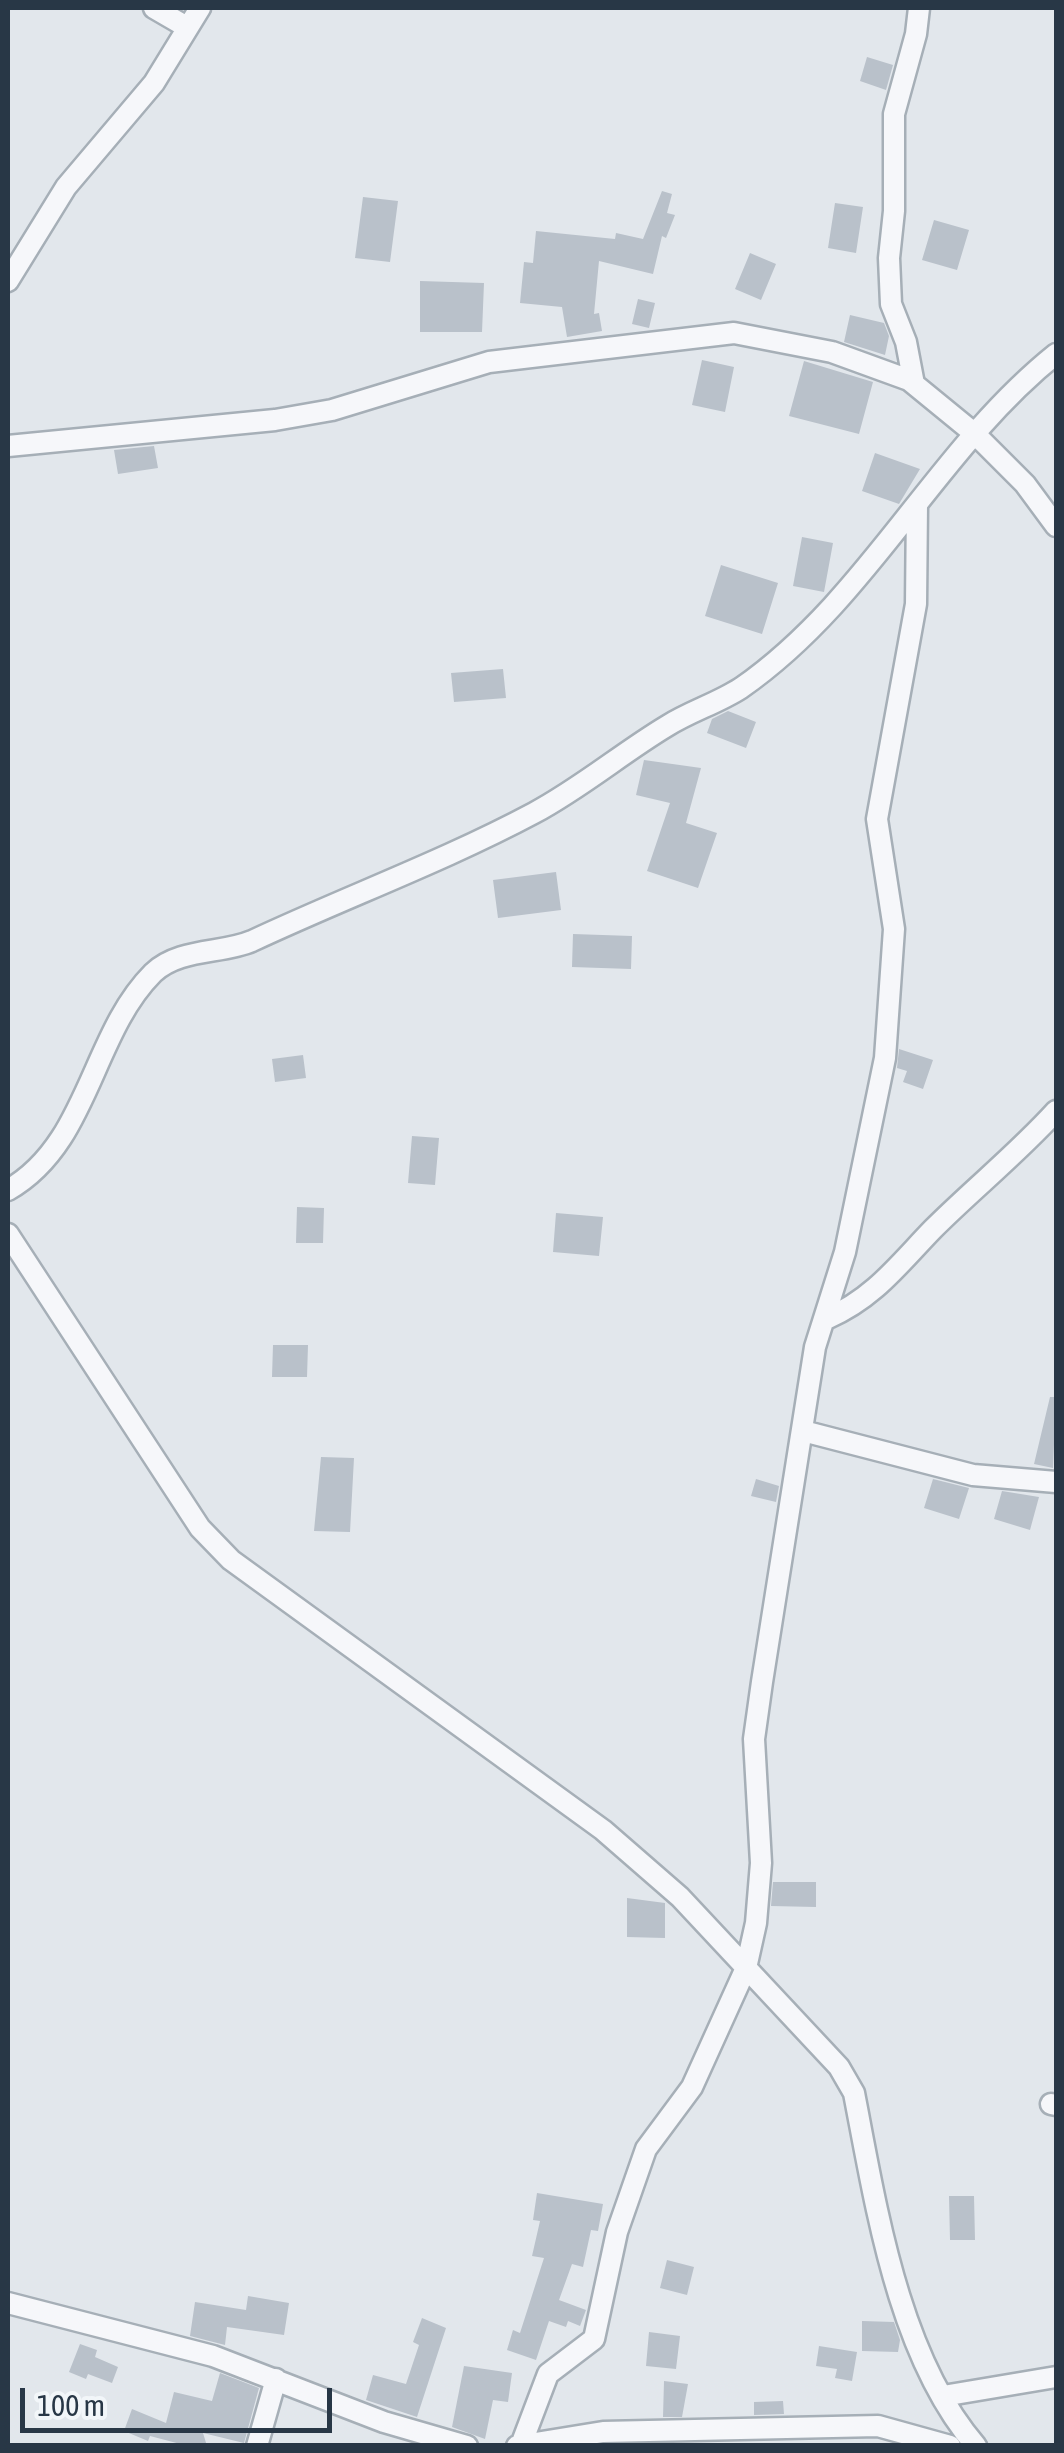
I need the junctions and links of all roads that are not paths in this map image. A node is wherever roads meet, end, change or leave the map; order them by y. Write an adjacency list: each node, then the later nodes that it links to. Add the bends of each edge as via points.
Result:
1 (154, 8): 4 (street)
2 (200, 8): 4 (street)
3 (919, 8): 7 (street, via 894,114 889,258 891,304)
4 (184, 26): 5 (street, via 154,82 66,188)
5 (8, 281)
6 (1056, 354): 8 (street)
7 (914, 384): 8 (street); 9 (street, via 832,352 734,333 488,362 332,410 276,420)
8 (974, 434): 10 (street); 11 (street)
9 (8, 446)
10 (916, 505): 13 (street, via 835,608 740,688 669,724 537,812 247,944 204,950 155,971 44,1161); 15 (street, via 916,604 877,820 894,929 885,1058)
11 (1056, 526)
12 (1056, 1111): 15 (street, via 899,1270 854,1307)
13 (8, 1190)
14 (8, 1234): 18 (street, via 200,1528 232,1560 602,1830 680,1896)
15 (828, 1318): 16 (street, via 815,1347)
16 (802, 1431): 17 (street, via 973,1475); 18 (street, via 754,1739 761,1863)
17 (1056, 1482)
18 (746, 1968): 22 (street, via 815,2038 854,2093 896,2283); 25 (street, via 692,2087 646,2149 617,2232 594,2339 548,2374)
19 (8, 2303): 21 (street, via 166,2341)
20 (1056, 2377): 22 (street)
21 (276, 2379): 26 (street); 27 (street)
22 (943, 2396): 29 (street)
23 (783, 2437): 24 (street, via 603,2432); 28 (street, via 878,2426)
24 (553, 2443): 25 (street)
25 (519, 2445)
26 (257, 2446)
27 (467, 2446)
28 (950, 2446)
29 (976, 2446)

